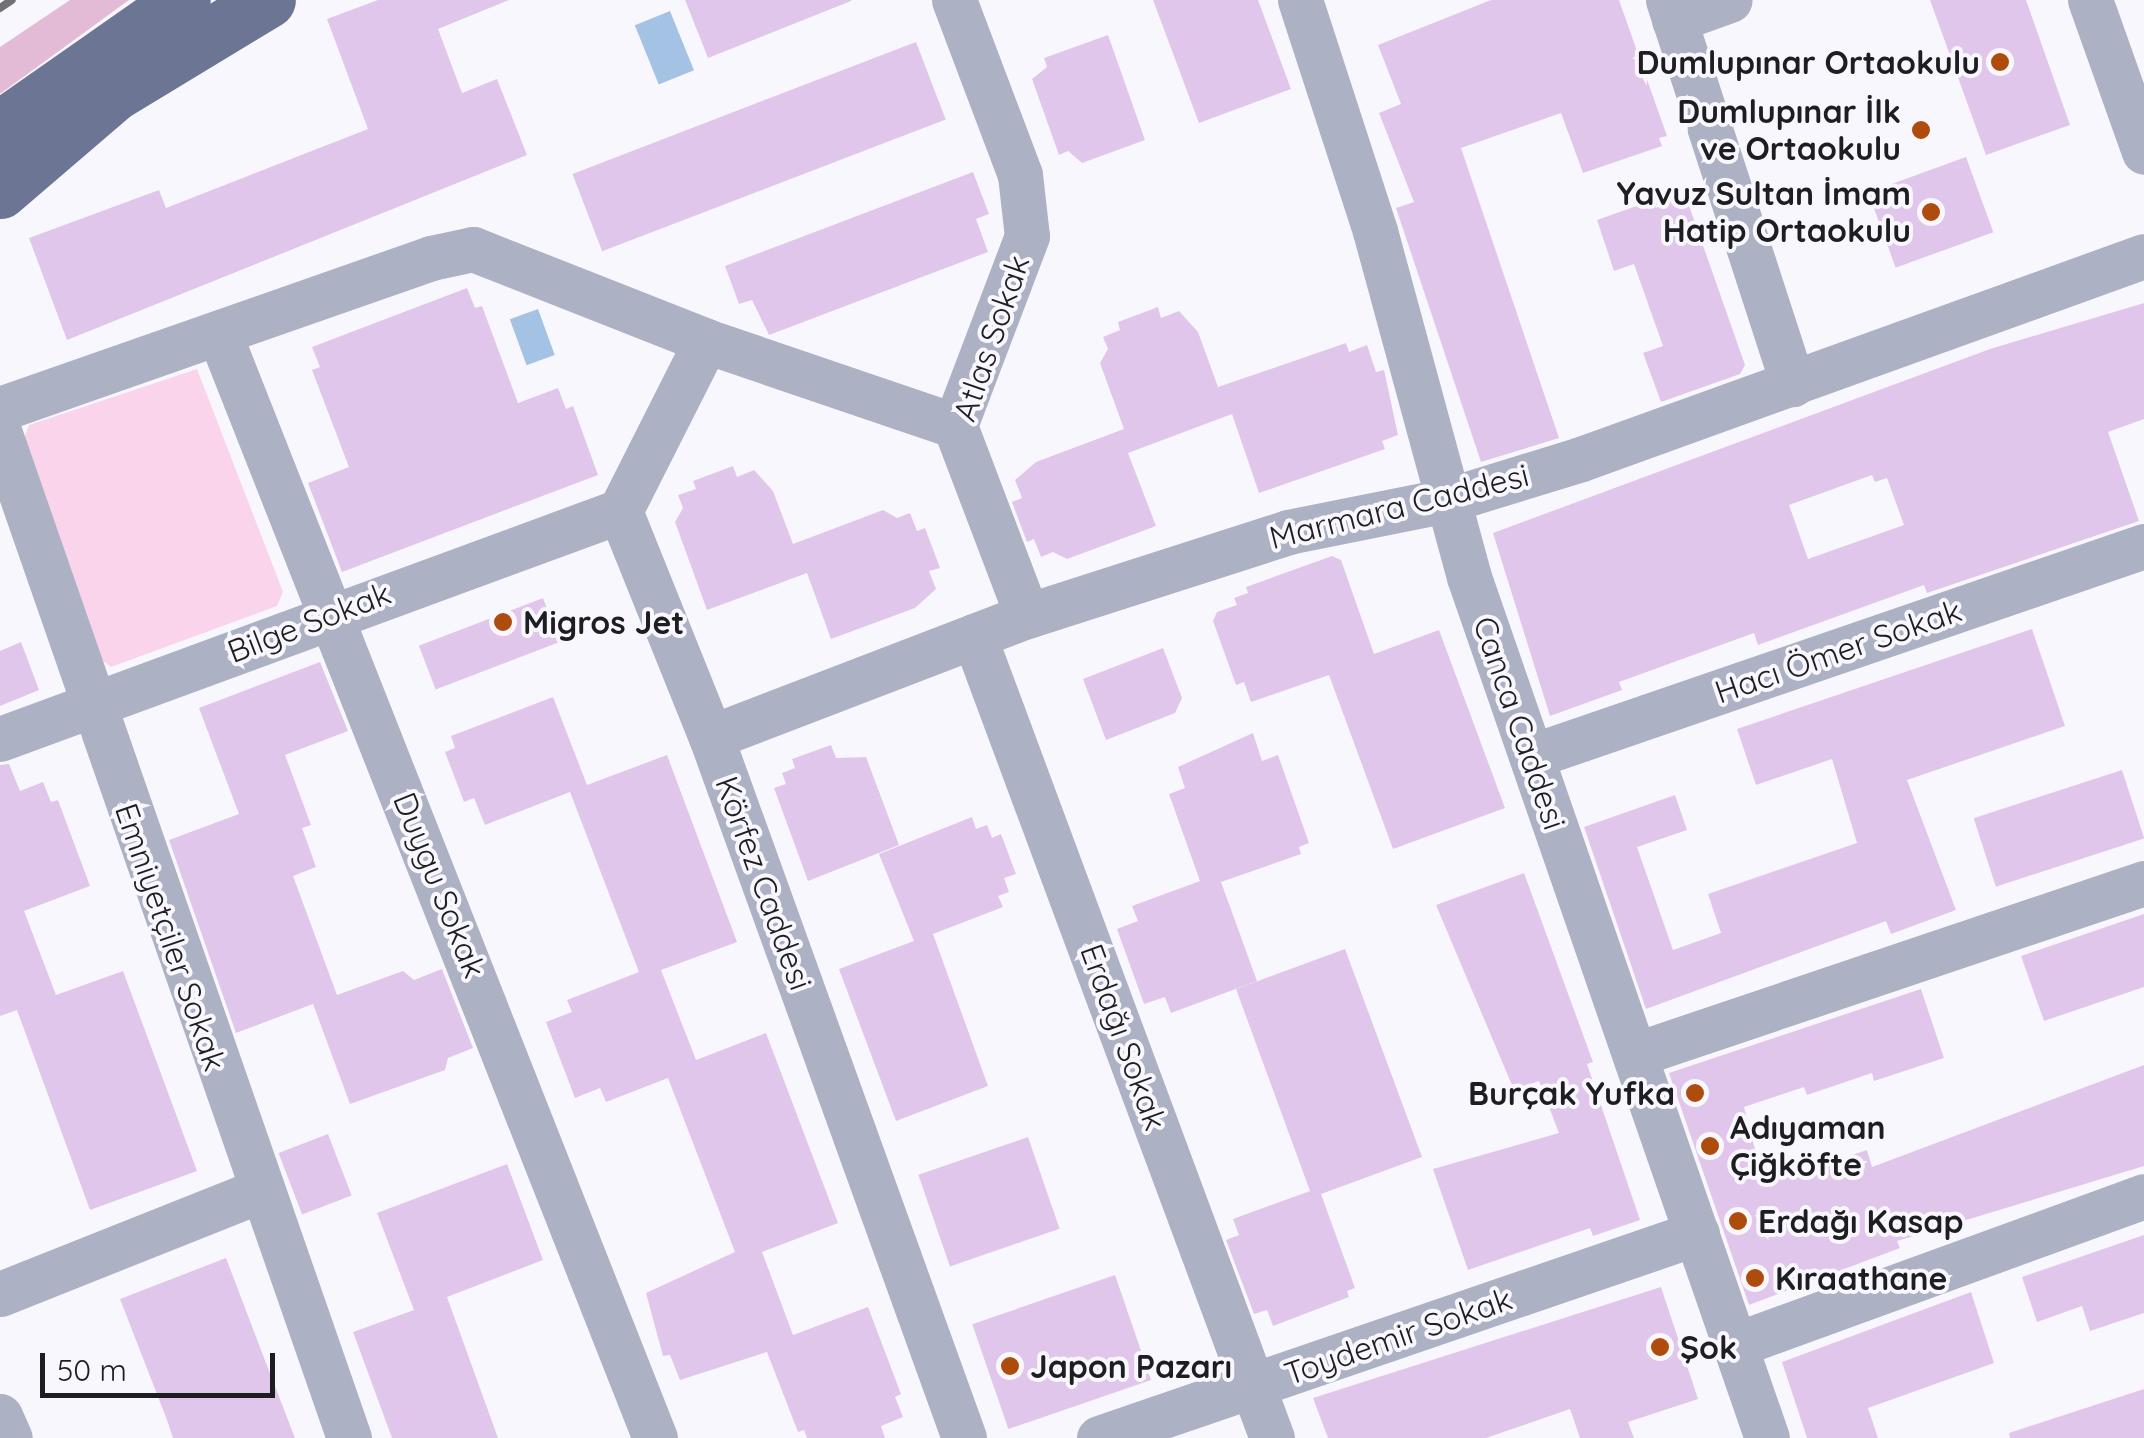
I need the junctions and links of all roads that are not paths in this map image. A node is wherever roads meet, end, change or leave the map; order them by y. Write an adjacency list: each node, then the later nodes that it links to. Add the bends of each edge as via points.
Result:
1 (183, 0): 8 (main road)
2 (268, 0): 10 (main road, via 113,94)
3 (954, 0): 16 (street, Atlas Sokak, via 1020,176 1027,236)
4 (1300, 0): 18 (street, Canca Caddesi, via 1376,232)
5 (1730, 0): 7 (street)
6 (2090, 0): 9 (street)
7 (1671, 10): 14 (street)
8 (0, 128)
9 (2144, 152)
10 (0, 191)
11 (2144, 256): 14 (street, Marmara Caddesi)
12 (219, 333): 13 (street, via 431,258 473,250); 15 (street); 21 (street, Duygu Sokak)
13 (706, 341): 16 (street); 19 (street)
14 (1793, 384): 18 (street, Marmara Caddesi)
15 (0, 409)
16 (955, 426): 22 (street, Atlas Sokak)
17 (0, 434): 24 (street, Emniyetçiler Sokak)
18 (1448, 500): 22 (street, Marmara Caddesi, via 1288,532); 27 (street, Canca Caddesi)
19 (620, 512): 21 (street, Bilge Sokak); 25 (street, Körfez Caddesi)
20 (2144, 546): 27 (street, Hacı Ömer Sokak)
21 (329, 613): 24 (street, Bilge Sokak); 39 (street, Duygu Sokak, via 490,1006)
22 (1027, 616): 23 (street, Marmara Caddesi)
23 (974, 636): 25 (street, Marmara Caddesi); 35 (street, Erdağı Sokak)
24 (90, 706): 26 (street, Bilge Sokak); 30 (street, Emniyetçiler Sokak)
25 (711, 737): 40 (street, Körfez Caddesi)
26 (0, 739)
27 (1532, 756): 29 (street, Canca Caddesi)
28 (2144, 882): 29 (street)
29 (1637, 1054): 32 (street, Canca Caddesi)
30 (259, 1191): 33 (street); 38 (street, Emniyetçiler Sokak)
31 (2144, 1196): 34 (street)
32 (1697, 1233): 34 (street, Canca Caddesi); 35 (street, Toydemir Sokak)
33 (0, 1294)
34 (1735, 1344): 43 (street, Canca Caddesi)
35 (1253, 1385): 41 (street, Toydemir Sokak); 42 (street, Erdağı Sokak)
36 (0, 1416): 37 (street)
37 (10, 1438)
38 (349, 1438)
39 (655, 1438)
40 (964, 1438)
41 (1098, 1438)
42 (1272, 1438)
43 (1767, 1438)

